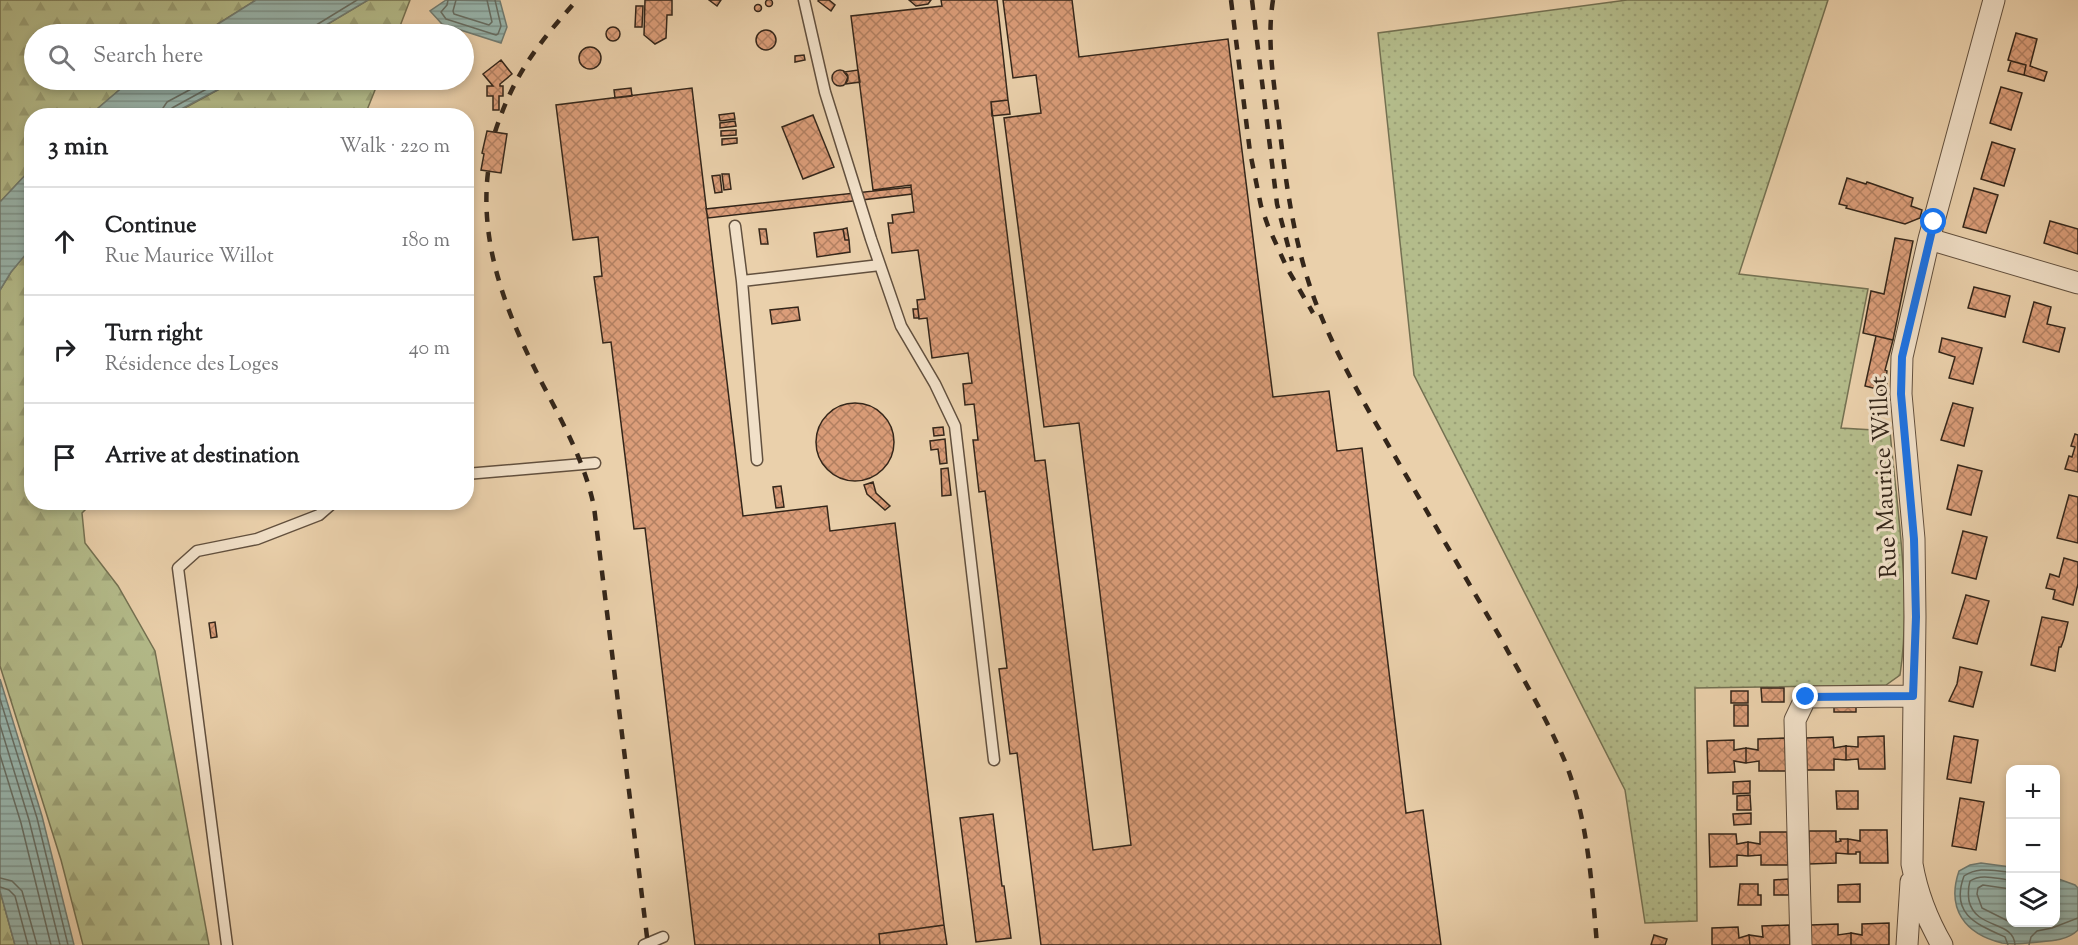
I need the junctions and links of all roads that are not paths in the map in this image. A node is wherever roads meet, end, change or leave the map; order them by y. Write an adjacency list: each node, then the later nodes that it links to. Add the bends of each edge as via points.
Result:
1 (804, 0): 5 (lane, via 825,92)
2 (1994, 0): 4 (street, Rue Maurice Willot)
3 (735, 226): 6 (lane)
4 (1929, 239): 7 (street); 12 (street, Rue Maurice Willot, via 1902,357 1901,394 1914,539)
5 (880, 265): 6 (lane); 13 (lane, via 901,326 955,426)
6 (742, 281): 8 (lane)
7 (2078, 283)
8 (757, 460)
9 (595, 463): 10 (lane)
10 (474, 473)
11 (325, 510): 17 (lane, via 257,539 197,551 178,568)
12 (1913, 696): 14 (street, Rue Maurice Willot); 19 (street, via 1806,697 1795,720)
13 (994, 760)
14 (1912, 864): 15 (street, Rue Maurice Willot); 20 (street)
15 (1929, 923): 21 (street, Rue Maurice Willot); 22 (street, Rue Maurice Willot)
16 (663, 937): 18 (lane)
17 (227, 945)
18 (644, 945)
19 (1801, 945)
20 (1907, 945)
21 (1930, 945)
22 (1942, 945)

